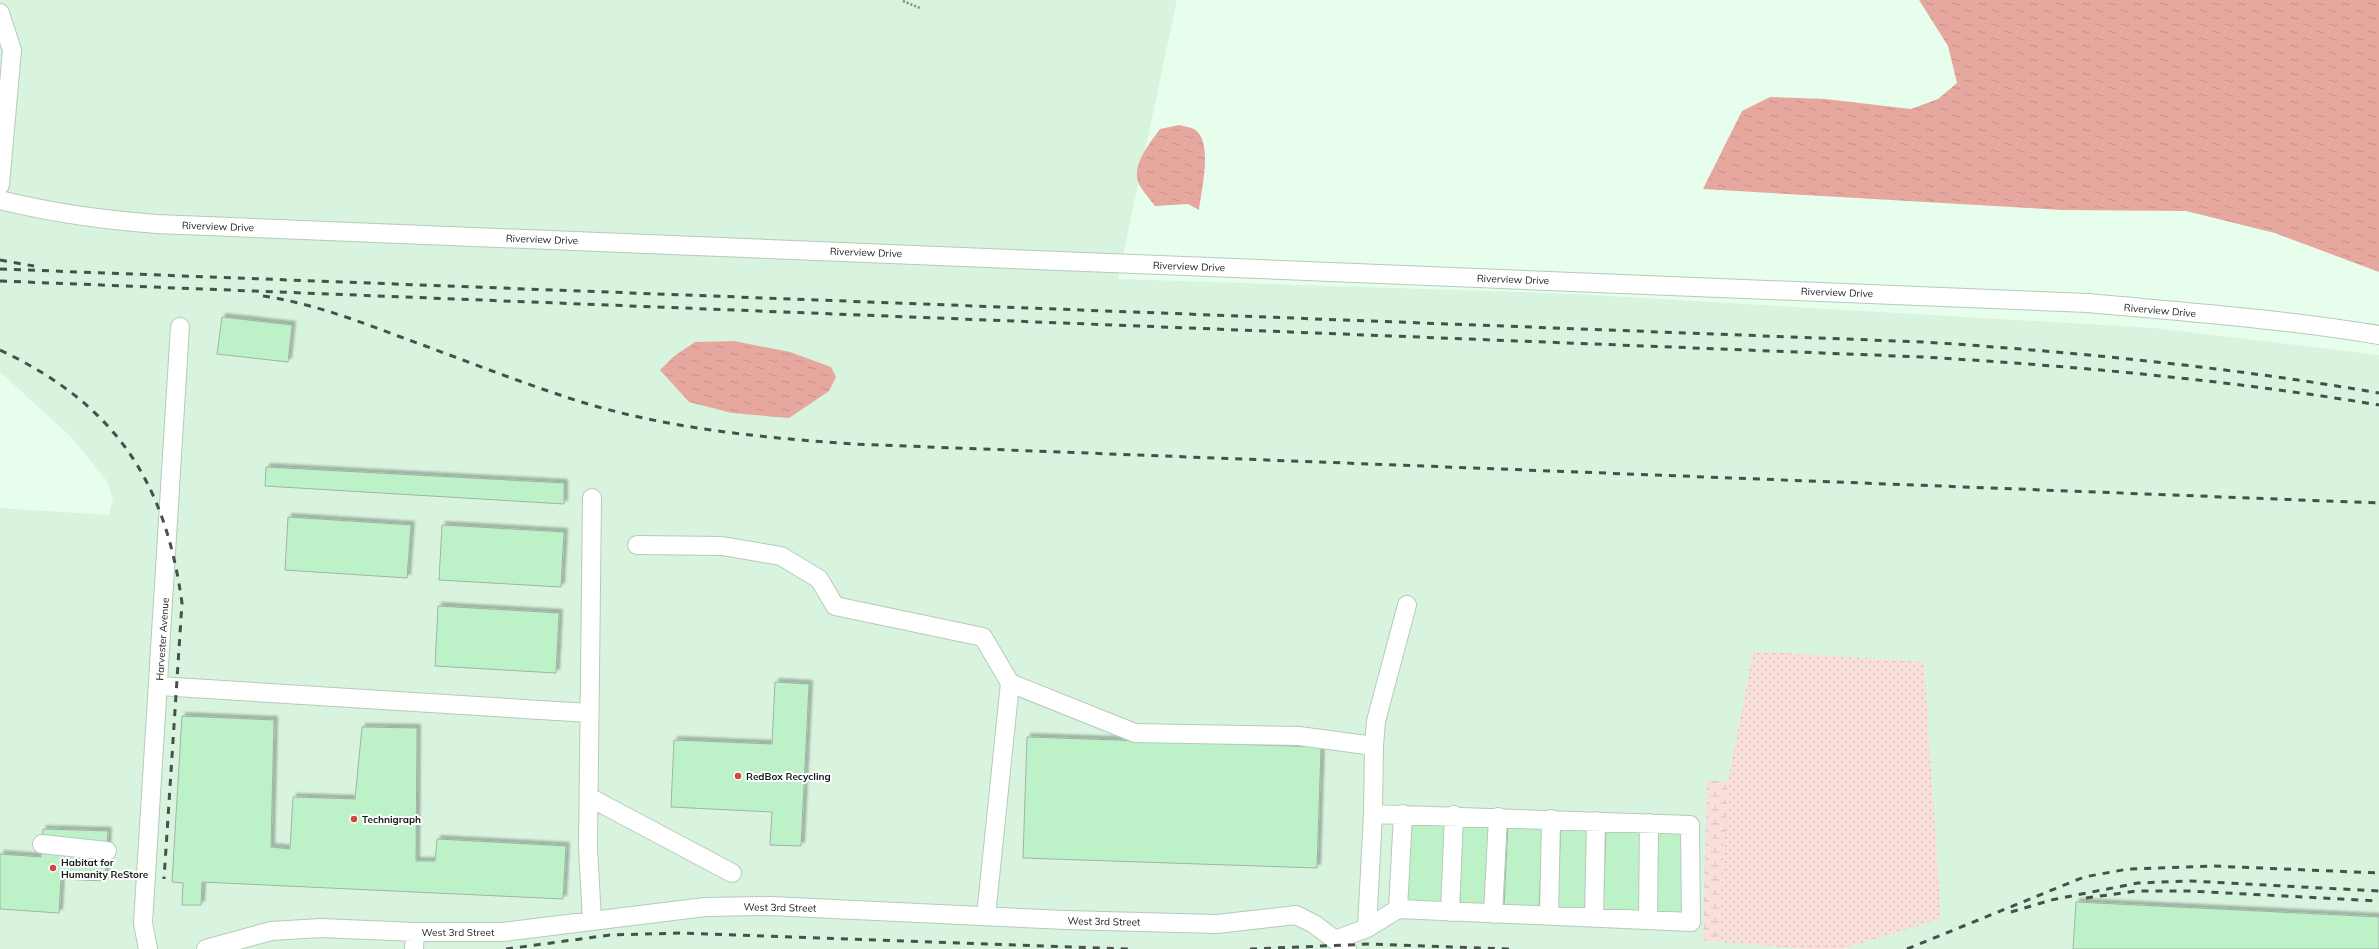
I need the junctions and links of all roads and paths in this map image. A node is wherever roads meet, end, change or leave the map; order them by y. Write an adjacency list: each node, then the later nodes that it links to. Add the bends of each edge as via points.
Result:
1 (903, 1): 2 (path)
2 (920, 8)
3 (0, 13): 4 (street, via 12,50)
4 (0, 185)
5 (0, 200): 7 (street, Riverview Drive, via 50,212 102,220 157,224 2088,303 2333,327)
6 (180, 327): 12 (street, Harvester Avenue)
7 (2379, 335)
8 (592, 498): 13 (street)
9 (637, 546): 11 (street, via 722,546 781,556 819,578 835,606 983,637)
10 (1407, 605): 14 (street, via 1376,720)
11 (1010, 683): 14 (street, via 1135,733 1299,736); 29 (street)
12 (159, 686): 13 (street); 37 (street, Harvester Avenue, via 143,923)
13 (589, 713): 15 (street)
14 (1374, 746): 16 (street)
15 (589, 797): 25 (street); 33 (street)
16 (1373, 814): 17 (street); 34 (street)
17 (1403, 814): 18 (street); 26 (street)
18 (1454, 815): 19 (street); 27 (street)
19 (1498, 817): 20 (street); 28 (street)
20 (1551, 819): 21 (street); 30 (street)
21 (1596, 821): 22 (street); 31 (street)
22 (1649, 823): 32 (street); 32 (street, via 1690,825 1691,922)
23 (42, 844): 24 (street)
24 (107, 851)
25 (732, 873)
26 (1398, 909): 27 (street); 34 (street)
27 (1450, 912): 28 (street)
28 (1493, 914): 30 (street)
29 (986, 916): 33 (street, West 3rd Street, via 771,906 705,907); 36 (street, West 3rd Street, via 1217,924 1296,915 1314,924)
30 (1549, 916): 31 (street)
31 (1594, 918): 32 (street)
32 (1648, 920)
33 (592, 921): 35 (street, West 3rd Street)
34 (1367, 928): 36 (street)
35 (415, 940): 38 (street, West 3rd Street, via 321,928 271,931)
36 (1341, 944)
37 (148, 949)
38 (206, 949)

